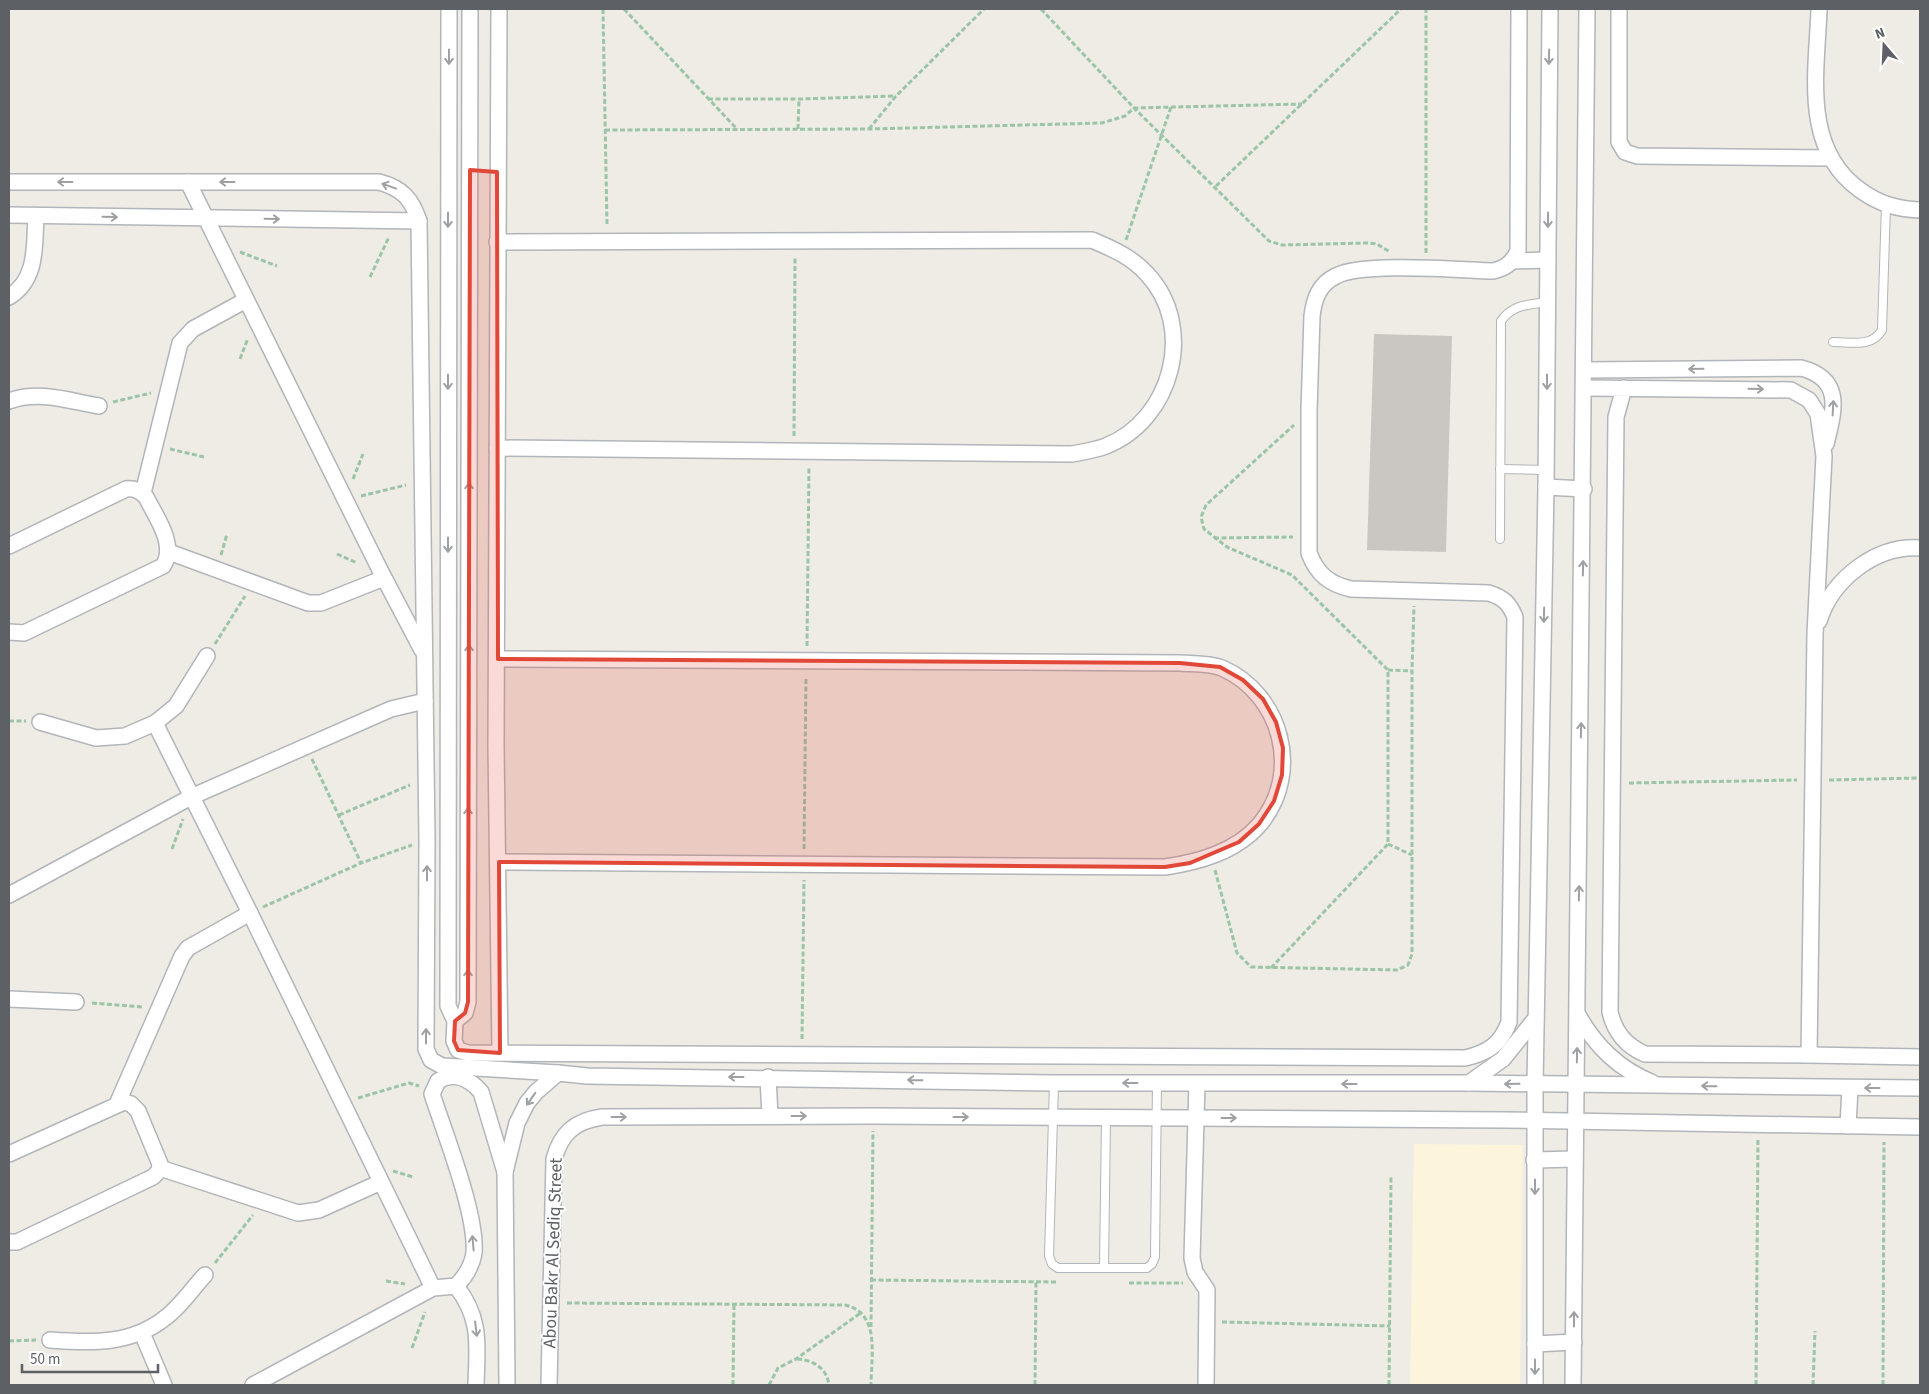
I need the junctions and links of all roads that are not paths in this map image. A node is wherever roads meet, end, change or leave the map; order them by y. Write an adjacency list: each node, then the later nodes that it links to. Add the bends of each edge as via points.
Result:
1 (449, 9): 34 (street, one-way to 34)
2 (470, 9): 10 (street)
3 (499, 9): 11 (street)
4 (1519, 9): 22 (street, via 1518,251)
5 (1550, 9): 21 (street, one-way to 21)
6 (1588, 9): 27 (street)
7 (1619, 9): 9 (street, via 1619,142 1625,152 1637,156)
8 (1819, 9): 9 (street, via 1816,111 1819,132)
9 (1830, 158): 14 (street, via 1851,184)
10 (470, 170): 11 (street); 35 (street)
11 (498, 172): 20 (street)
12 (9, 182): 13 (street, one-way to 12)
13 (188, 182): 18 (street); 19 (street, one-way to 13, via 415,206 406,194 379,182)
14 (1886, 206): 15 (street); 26 (lane, via 1882,330 1879,336 1866,343)
15 (1920, 210)
16 (9, 215): 17 (street)
17 (36, 216): 18 (street, one-way to 18); 23 (street, via 30,274)
18 (206, 218): 19 (street, one-way to 19); 24 (street)
19 (419, 221): 48 (street)
20 (497, 242): 32 (street); 32 (street, via 1092,240 1122,252 1148,274 1166,304 1174,337 1171,371 1158,403 1135,429 1106,446 1072,454)
21 (1547, 260): 22 (street); 25 (street)
22 (1513, 261): 65 (street, via 1493,272 1419,269 1353,271 1337,275 1318,292 1314,301 1309,411 1309,553 1314,567 1324,578 1337,586 1351,589 1489,593 1500,596 1509,604 1515,617 1509,1022 1504,1036 1494,1047 1465,1058)
23 (9, 296)
24 (246, 300): 40 (street, via 192,329 180,343); 45 (street)
25 (1547, 302): 36 (lane, via 1518,306 1501,321); 37 (street, one-way to 37)
26 (1833, 342)
27 (1585, 370): 28 (street); 33 (street, one-way to 27, via 1833,416 1833,396 1824,380 1809,370)
28 (1585, 388): 29 (street); 39 (street)
29 (1624, 388): 33 (street, one-way to 33, via 1790,390 1809,400 1818,414); 66 (street, via 1616,417 1610,1012 1618,1034 1635,1050 1646,1054)
30 (9, 401): 31 (street, via 46,396)
31 (99, 406)
32 (497, 448): 50 (street)
33 (1824, 456): 47 (street)
34 (448, 467): 35 (street); 64 (street, one-way to 64, via 448,1006)
35 (470, 467): 54 (street, one-way to 35)
36 (1500, 469): 37 (lane); 41 (lane)
37 (1546, 470): 38 (street)
38 (1546, 487): 39 (street); 63 (street, one-way to 63)
39 (1584, 489): 62 (street, one-way to 39)
40 (142, 493): 42 (street, via 126,489); 44 (street, via 168,543)
41 (1500, 539)
42 (9, 546)
43 (1920, 548): 47 (street, via 1892,551 1850,573 1826,604)
44 (169, 552): 45 (street, via 314,604); 46 (street, via 163,566 24,633)
45 (384, 578): 48 (street)
46 (9, 632)
47 (1815, 634): 66 (street)
48 (424, 654): 51 (street)
49 (207, 656): 53 (street, via 176,706)
50 (498, 660): 55 (street); 57 (street, via 1180,663 1220,667 1243,680 1263,699 1276,722 1282,748 1282,775 1274,801 1259,824 1239,842 1211,857 1165,866)
51 (425, 701): 56 (street, via 391,709); 68 (street, one-way to 51, via 442,1066 428,1055)
52 (40, 722): 53 (street, via 96,738 125,736)
53 (155, 724): 56 (street)
54 (468, 745): 55 (street); 64 (street, one-way to 54, via 465,1013 468,1002)
55 (496, 746): 57 (street)
56 (191, 797): 58 (street); 59 (street)
57 (499, 862): 65 (street)
58 (9, 895)
59 (250, 913): 79 (street, via 188,948 182,956); 94 (street)
60 (9, 999): 61 (street)
61 (76, 1002)
62 (1578, 1015): 75 (street, one-way to 62); 76 (street, via 1610,1058)
63 (1536, 1018): 72 (street, via 1503,1059); 74 (street)
64 (456, 1021): 65 (street, via 454,1041 458,1050 463,1053)
65 (500, 1053)
66 (1809, 1055): 67 (street)
67 (1920, 1057)
68 (558, 1073): 69 (street, one-way to 68); 93 (street, one-way to 93, via 527,1103 517,1123)
69 (768, 1077): 70 (street, one-way to 69); 80 (street)
70 (1054, 1083): 71 (street, one-way to 70); 81 (lane)
71 (1157, 1083): 73 (street); 83 (lane)
72 (1469, 1083): 73 (street, one-way to 73); 74 (street, one-way to 72)
73 (1197, 1084): 84 (street)
74 (1535, 1084): 75 (street); 85 (street)
75 (1577, 1084): 76 (street); 86 (street)
76 (1657, 1085): 77 (street, one-way to 76)
77 (1850, 1088): 78 (street, one-way to 77); 87 (street)
78 (1920, 1088)
79 (118, 1102): 89 (street); 92 (street, via 131,1104 138,1111 160,1160)
80 (770, 1116): 81 (street, one-way to 81); 108 (street, Abou Bakr Al Sediq Street, one-way to 80, via 554,1159 558,1145 572,1127 602,1117)
81 (1054, 1117): 82 (street); 96 (lane, via 1049,1248 1052,1264 1058,1268)
82 (1106, 1118): 83 (street); 96 (lane)
83 (1157, 1118): 84 (street); 96 (lane, via 1155,1250 1152,1264 1147,1268)
84 (1196, 1118): 85 (street, one-way to 85); 109 (street, via 1192,1258 1195,1272 1207,1290)
85 (1535, 1121): 86 (street); 90 (street)
86 (1576, 1122): 87 (street); 91 (street)
87 (1848, 1126): 88 (street)
88 (1920, 1127)
89 (9, 1154)
90 (1534, 1160): 91 (street); 103 (street, one-way to 103)
91 (1575, 1160): 102 (street, one-way to 91)
92 (160, 1168): 94 (street, via 298,1213 307,1213); 95 (street, via 153,1177 17,1242)
93 (505, 1172): 98 (street, one-way to 93, via 471,1264 474,1246 465,1197 432,1094 435,1084 447,1077 461,1077 474,1084 486,1106); 107 (street)
94 (381, 1182): 99 (street)
95 (9, 1242)
96 (1104, 1268)
97 (205, 1275): 100 (street, via 166,1318)
98 (456, 1286): 99 (street); 106 (street, one-way to 106, via 470,1307 477,1332)
99 (433, 1288): 105 (street)
100 (142, 1333): 101 (street, via 112,1342); 104 (street)
101 (50, 1340)
102 (1574, 1342): 103 (street); 111 (street)
103 (1535, 1344): 110 (street, one-way to 110)
104 (164, 1385)
105 (253, 1385)
106 (476, 1385)
107 (507, 1385)
108 (549, 1385)
109 (1206, 1385)
110 (1535, 1385)
111 (1574, 1385)

